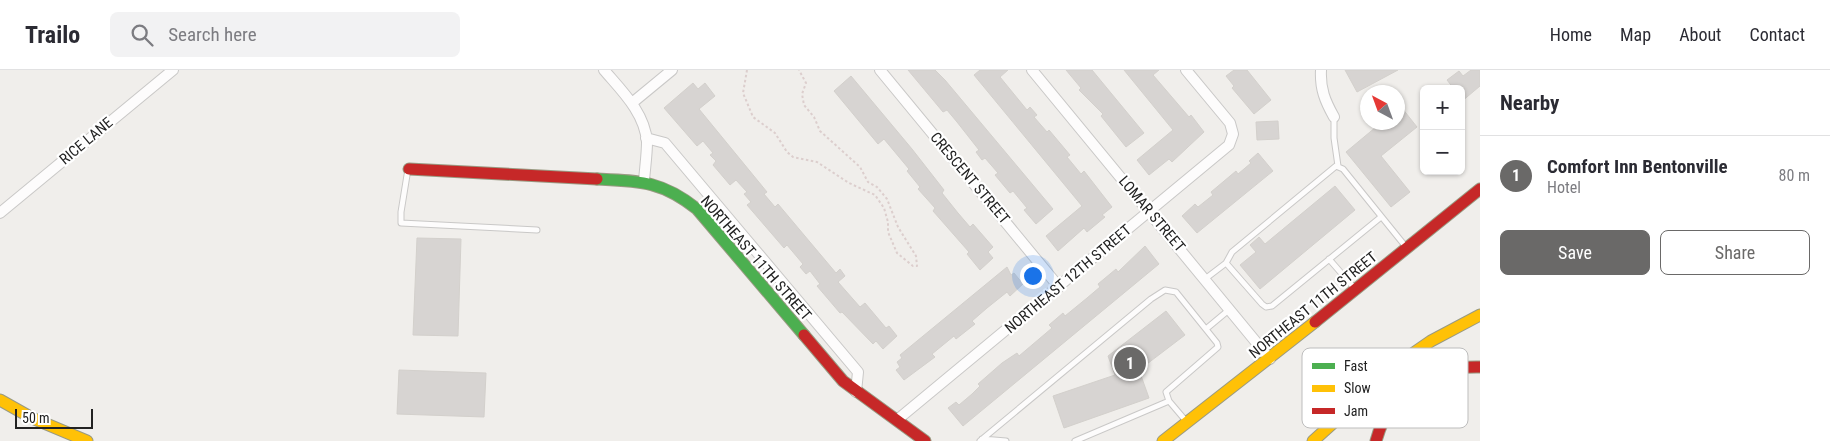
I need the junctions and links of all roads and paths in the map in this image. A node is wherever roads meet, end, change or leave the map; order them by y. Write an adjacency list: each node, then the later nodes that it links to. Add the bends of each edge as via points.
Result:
1 (173, 70): 18 (street, RICE LANE)
2 (604, 70): 10 (street)
3 (672, 70): 10 (street)
4 (747, 70): 5 (path, via 743,93 753,118 775,133 793,156 817,162 875,195 884,208 888,232 897,252 917,266 916,256 898,227 887,198 868,182 860,167 820,131 804,105 802,94 806,83)
5 (799, 70)
6 (880, 70): 25 (street, CRESCENT STREET)
7 (1032, 70): 17 (street, LOMAR STREET)
8 (1186, 70): 17 (street, NORTHEAST 12TH STREET, via 1230,123 1233,134 1229,145)
9 (1322, 70): 11 (street, via 1324,99)
10 (632, 103): 12 (street)
11 (1334, 117): 13 (lane)
12 (646, 138): 15 (street); 32 (street, via 665,143 858,372)
13 (1338, 166): 19 (lane); 23 (lane, via 1331,168 1232,252)
14 (408, 169): 15 (main road, NORTHEAST 11TH STREET); 20 (lane, via 401,223)
15 (644, 180): 32 (main road, NORTHEAST 11TH STREET, via 678,194 697,209 843,381)
16 (1480, 189): 21 (main road, NORTHEAST 11TH STREET)
17 (1150, 211): 24 (street, LOMAR STREET); 25 (street, NORTHEAST 12TH STREET)
18 (0, 213)
19 (1381, 216): 21 (lane); 22 (lane)
20 (537, 230)
21 (1406, 248): 26 (main road, NORTHEAST 11TH STREET)
22 (1330, 259): 23 (lane, via 1272,306 1266,307); 26 (lane)
23 (1226, 263): 24 (lane)
24 (1205, 279): 27 (street, LOMAR STREET)
25 (1059, 287): 35 (street, NORTHEAST 12TH STREET)
26 (1356, 290): 31 (main road, NORTHEAST 11TH STREET)
27 (1230, 309): 29 (lane); 31 (street, LOMAR STREET)
28 (1480, 315): 30 (main road)
29 (1206, 329): 34 (lane, via 1218,347 1169,388 1166,396); 39 (lane, via 1176,292 1160,293)
30 (1421, 348)
31 (1270, 359): 36 (main road, NORTHEAST 11TH STREET)
32 (856, 392): 35 (main road, NORTHEAST 11TH STREET)
33 (0, 400): 40 (main road, via 32,418)
34 (1169, 401): 36 (lane); 43 (lane)
35 (897, 420): 41 (main road, NORTHEAST 11TH STREET)
36 (1188, 424): 44 (main road, NORTHEAST 11TH STREET)
37 (1327, 428): 45 (main road)
38 (1380, 428): 46 (main road)
39 (981, 440): 42 (lane)
40 (87, 441)
41 (925, 441)
42 (1006, 441)
43 (1075, 441)
44 (1163, 441)
45 (1313, 441)
46 (1376, 441)

